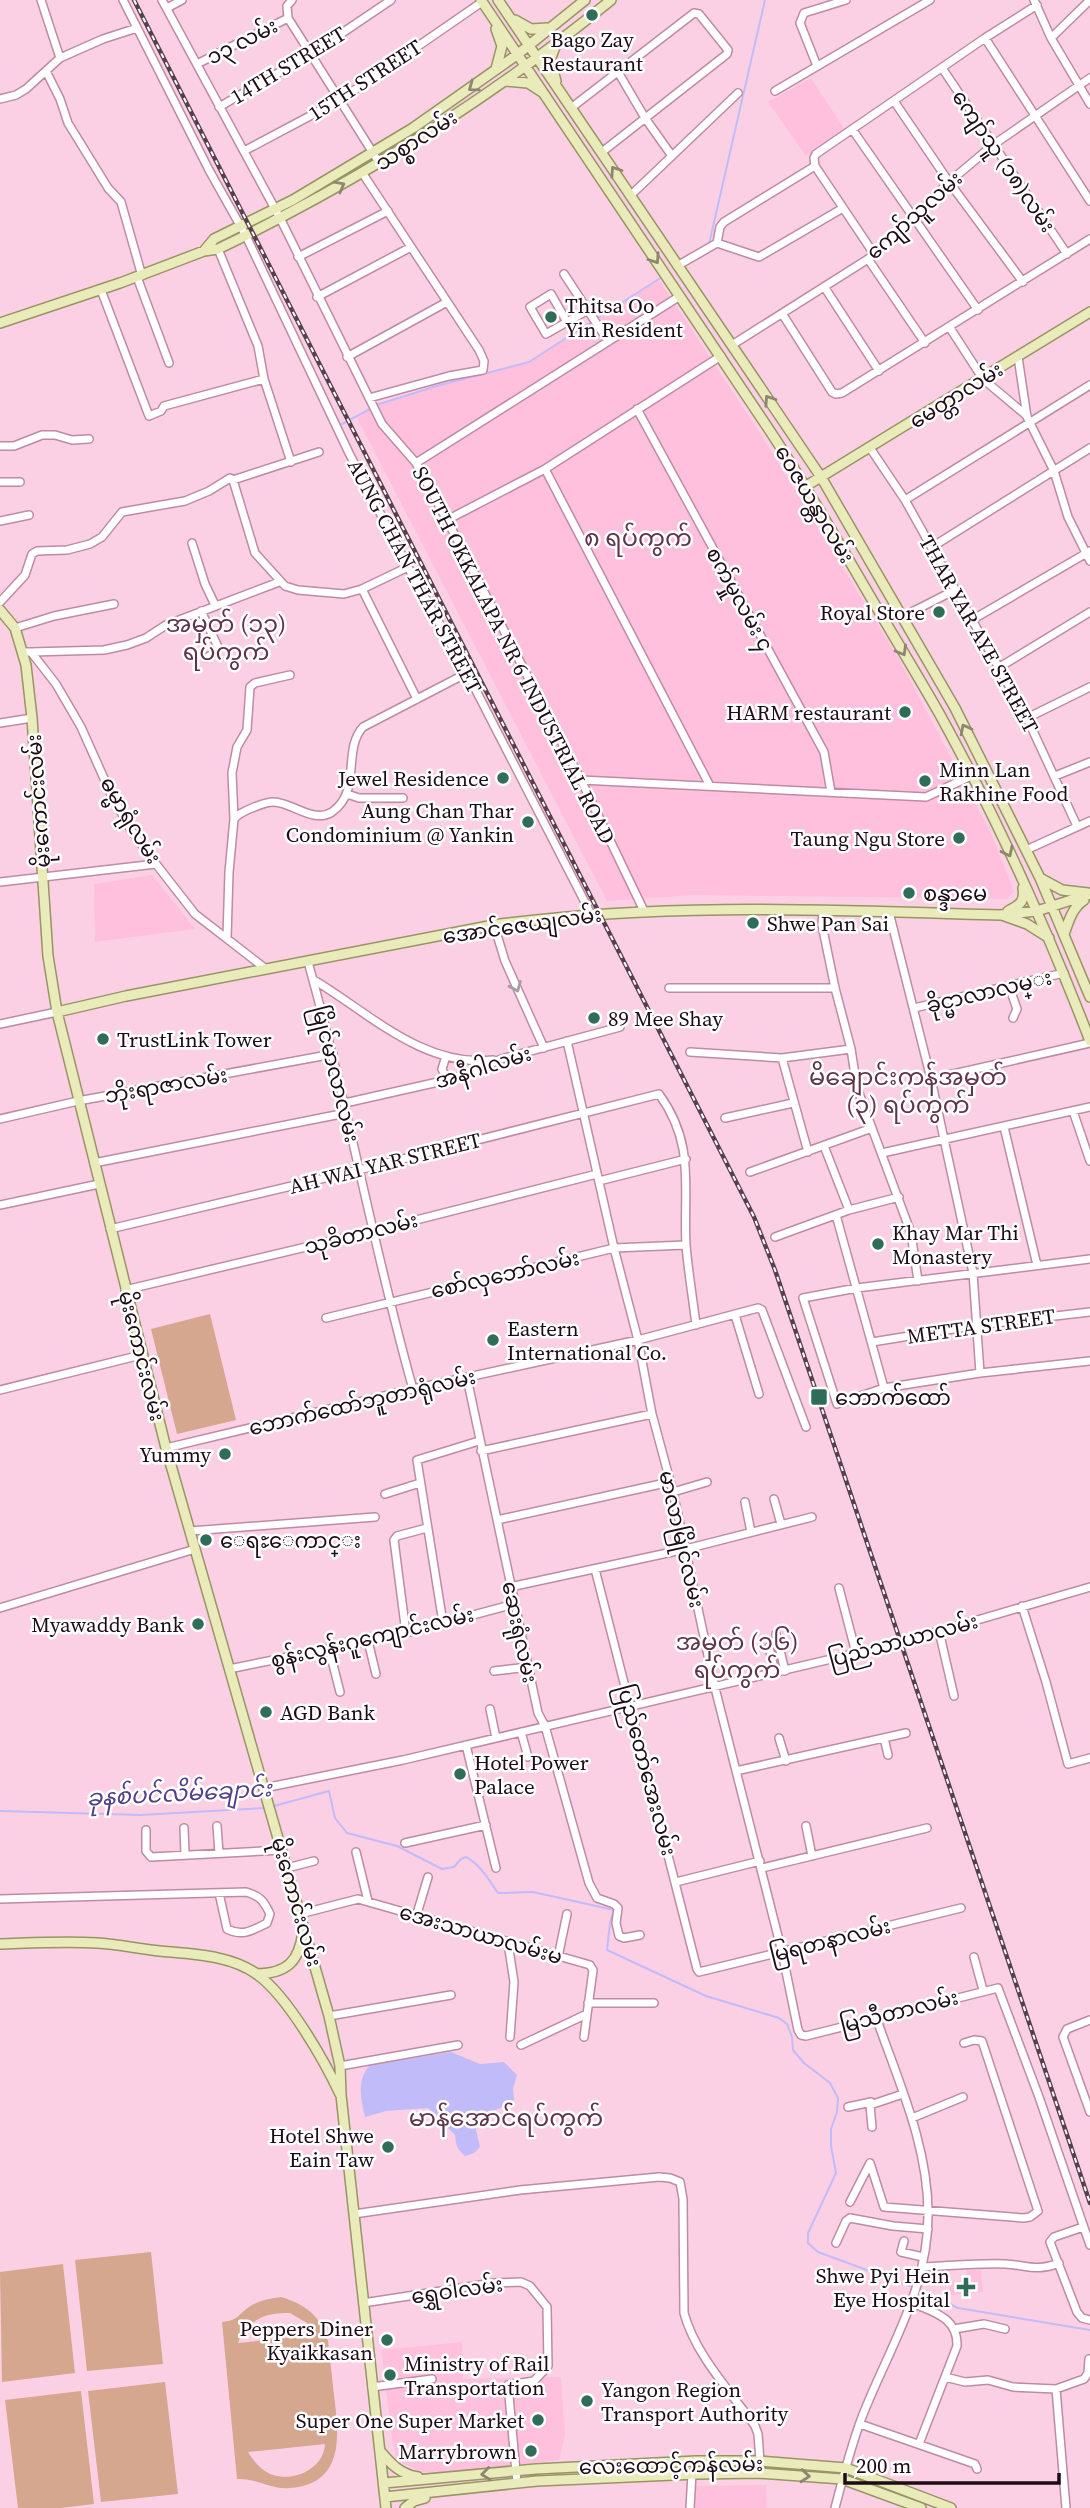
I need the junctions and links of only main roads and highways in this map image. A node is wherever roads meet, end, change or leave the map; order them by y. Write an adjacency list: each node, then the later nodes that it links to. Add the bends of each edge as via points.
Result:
1 (585, 0): 6 (main road, သစ္စာလမ်း)
2 (611, 0): 7 (main road, သစ္စာလမ်း)
3 (481, 1): 5 (main road, ဝေဇယန္တာလမ်း)
4 (500, 3): 6 (main road, via 520,25 537,30); 8 (main road, ဝေဇယန္တာလမ်း)
5 (490, 15): 9 (main road, ဝေဇယန္တာလမ်း); 12 (main road, via 502,46)
6 (552, 27): 8 (main road, သစ္စာလမ်း)
7 (559, 43): 10 (main road, သစ္စာလမ်း); 14 (main road, via 550,60)
8 (528, 46): 9 (main road, သစ္စာလမ်း); 10 (main road, ဝေဇယန္တာလမ်း)
9 (518, 54): 11 (main road, ဝေဇယန္တာလမ်း); 12 (main road, သစ္စာလမ်း)
10 (537, 59): 11 (main road, သစ္စာလမ်း); 14 (main road, ဝေဇယန္တာလမ်း)
11 (527, 67): 13 (main road, သစ္စာလမ်း); 15 (main road, ဝေဇယန္တာလမ်း)
12 (496, 69): 16 (main road, သစ္စာလမ်း, one-way to 16)
13 (505, 81): 15 (main road, via 528,83); 16 (main road, သစ္စာလမ်း, one-way to 13, via 363,174)
14 (560, 92): 17 (main road, ဝေဇယန္တာလမ်း, one-way to 14)
15 (549, 100): 18 (main road, ဝေဇယန္တာလမ်း)
16 (278, 214): 19 (main road, သစ္စာလမ်း, via 246,236 218,250); 19 (main road, သစ္စာလမ်း, via 240,226 214,239)
17 (646, 218): 18 (main road); 22 (main road, ဝေဇယန္တာလမ်း, one-way to 17)
18 (634, 226): 23 (main road, ဝေဇယန္တာလမ်း, one-way to 23)
19 (204, 251): 21 (main road, သစ္စာလမ်း)
20 (1090, 312): 22 (main road, မေတ္တာလမ်း)
21 (0, 323)
22 (821, 477): 23 (main road, မေတ္တာလမ်း); 25 (main road, ဝေဇယန္တာလမ်း)
23 (806, 486): 26 (main road, ဝေဇယန္တာလမ်း, one-way to 26)
24 (0, 610): 36 (main road, မိုးကောင်းလမ်း, via 27,652 48,956)
25 (955, 708): 26 (main road); 27 (main road, ဝေဇယန္တာလမ်း, one-way to 25)
26 (940, 715): 28 (main road, ဝေဇယန္တာလမ်း, one-way to 28)
27 (1040, 878): 29 (main road, via 1062,890); 30 (main road, ဝေဇယန္တာလမ်း)
28 (1022, 879): 31 (main road, ဝေဇယန္တာလမ်း); 32 (main road, via 1022,902)
29 (1090, 894): 30 (main road, အောင်ဇေယျလမ်း); 33 (main road, via 1077,905)
30 (1052, 908): 31 (main road, အောင်ဇေယျလမ်း); 33 (main road, ဝေဇယန္တာလမ်း)
31 (1037, 911): 32 (main road, အောင်ဇေယျလမ်း); 34 (main road, ဝေဇယန္တာလမ်း)
32 (1000, 915): 34 (main road); 36 (main road, အောင်ဇေယျလမ်း, via 823,911 591,914 494,925)
33 (1064, 934): 35 (main road, ဝေဇယန္တာလမ်း)
34 (1049, 938): 37 (main road, ဝေဇယန္တာလမ်း)
35 (1090, 997)
36 (57, 1012): 38 (main road, မိုးကောင်းလမ်း, via 166,1448)
37 (1090, 1042)
38 (304, 1927): 40 (main road, via 296,1958 286,1967); 41 (main road, မိုးကောင်းလမ်း, via 340,2066)
39 (0, 1944): 40 (main road, via 98,1943 214,1958)
40 (257, 1974): 41 (main road, via 315,2047)
41 (341, 2095): 42 (main road, မိုးကောင်းလမ်း)
42 (380, 2451): 46 (main road, via 409,2476); 48 (main road, မိုးကောင်းလမ်း)
43 (696, 2461): 44 (main road, လေးထောင့်ကန်လမ်း); 45 (main road); 51 (main road, လေးထောင့်ကန်လမ်း, via 846,2468)
44 (536, 2469): 46 (main road, လေးထောင့်ကန်လမ်း, one-way to 46); 47 (main road)
45 (694, 2474): 47 (main road, လေးထောင့်ကန်လမ်း); 51 (main road, လေးထောင့်ကန်လမ်း, one-way to 51, via 842,2479)
46 (448, 2479): 48 (main road, လေးထောင့်ကန်လမ်း)
47 (537, 2481): 49 (main road, လေးထောင့်ကန်လမ်း)
48 (384, 2483): 50 (main road, မိုးကောင်းလမ်း)
49 (450, 2491): 50 (main road, လေးထောင့်ကန်လမ်း); 53 (main road)
50 (385, 2497): 52 (main road, မိုးကောင်းလမ်း)
51 (920, 2506): 54 (main road, လေးထောင့်ကန်လမ်း)
52 (386, 2508)
53 (405, 2508)
54 (951, 2508)

